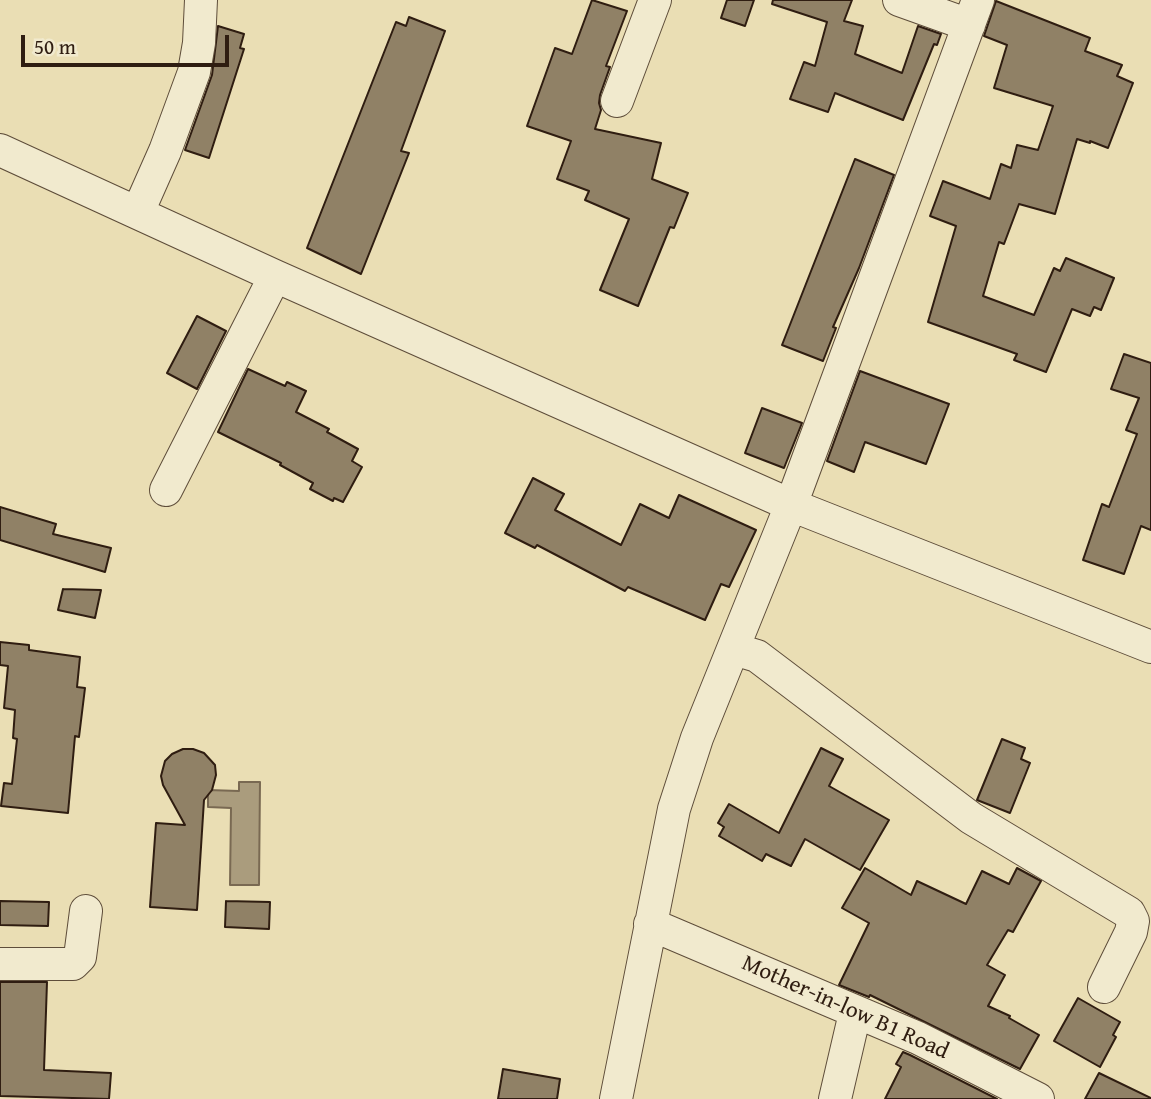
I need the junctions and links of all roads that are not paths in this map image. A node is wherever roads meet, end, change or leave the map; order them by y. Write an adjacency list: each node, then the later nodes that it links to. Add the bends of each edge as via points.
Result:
1 (201, 0): 7 (street, via 194,72)
2 (654, 0): 5 (street)
3 (899, 0): 4 (street)
4 (974, 12): 10 (street)
5 (617, 101)
6 (0, 150): 7 (street)
7 (138, 212): 8 (street)
8 (275, 276): 9 (street); 10 (street)
9 (166, 490)
10 (791, 505): 11 (street); 12 (street)
11 (1151, 647)
12 (733, 649): 14 (street, via 674,809); 16 (street, via 757,656 971,818 1129,913 1131,932)
13 (86, 911): 15 (street, via 79,957 73,964)
14 (650, 924): 17 (street, Mother-in-low B1 Road); 19 (street)
15 (0, 964)
16 (1104, 987)
17 (855, 1013): 18 (street); 20 (street, Mother-in-low B1 Road, via 918,1038)
18 (837, 1096)
19 (616, 1099)
20 (1038, 1099)

